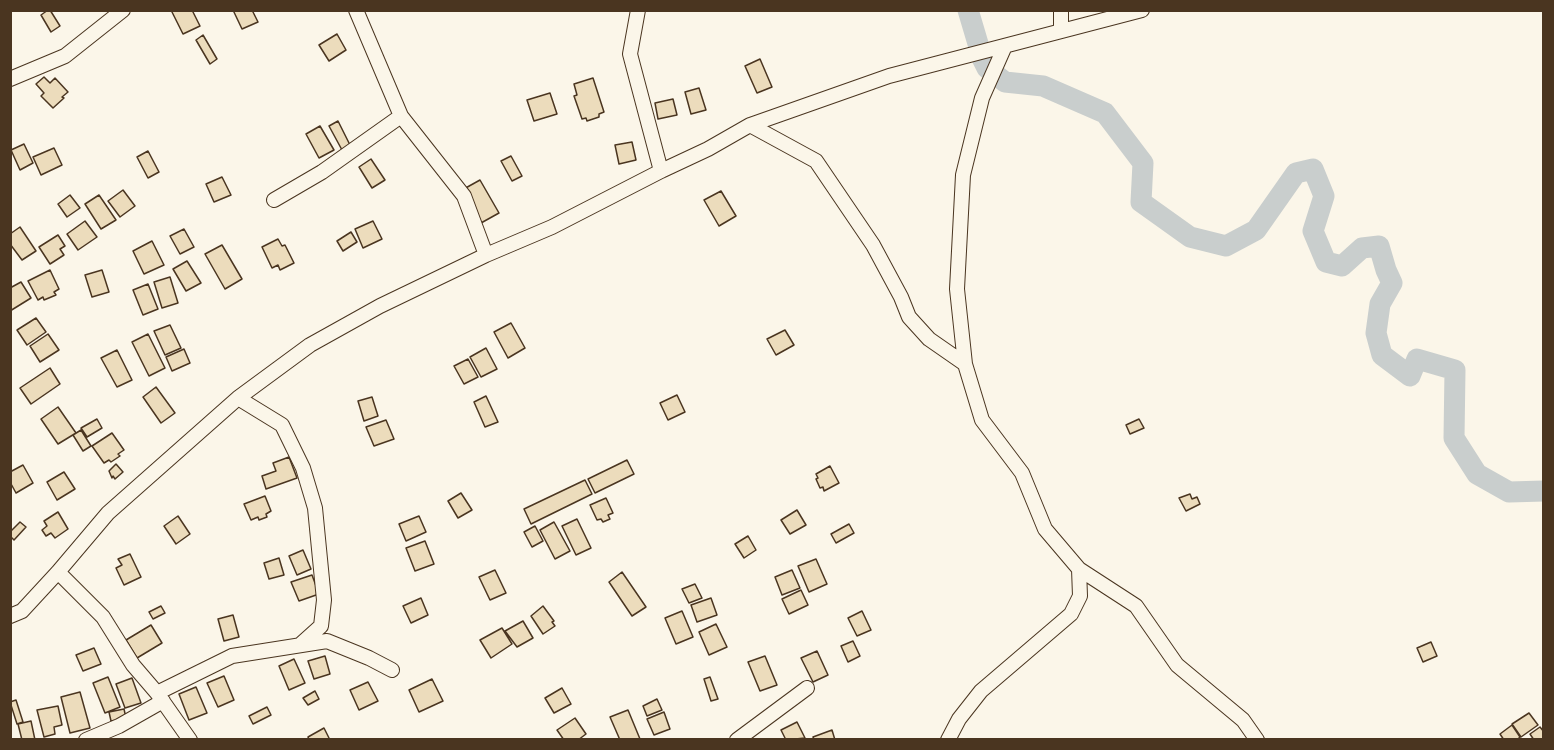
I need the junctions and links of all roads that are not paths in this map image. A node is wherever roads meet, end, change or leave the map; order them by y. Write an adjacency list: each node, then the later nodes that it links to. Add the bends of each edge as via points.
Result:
1 (123, 10): 8 (street, via 65,56)
2 (356, 10): 9 (street)
3 (638, 10): 11 (street, via 630,54)
4 (1061, 10): 6 (street)
5 (1142, 10): 6 (street)
6 (1061, 31): 7 (street)
7 (1005, 46): 10 (street, via 889,76); 14 (street, via 982,98 963,175 957,289)
8 (10, 79)
9 (400, 116): 12 (street, via 322,172); 13 (street, via 464,196)
10 (750, 125): 11 (street); 14 (street, via 816,161 873,245 909,317 928,339)
11 (661, 171): 13 (street, via 552,227)
12 (274, 200)
13 (486, 255): 15 (street, via 310,345)
14 (965, 364): 16 (street, via 982,420 1022,473 1045,529)
15 (238, 398): 17 (street, via 108,513); 19 (street, via 282,425 303,468 315,508 324,600 321,626)
16 (1079, 569): 26 (street, via 1080,596 1071,614 981,692); 27 (street, via 1136,606 1177,665 1243,720)
17 (58, 572): 18 (street, via 22,611); 22 (street, via 103,616 133,664)
18 (10, 616)
19 (301, 644): 20 (street, via 327,641); 22 (street, via 232,656)
20 (392, 670)
21 (807, 688): 25 (street)
22 (160, 697): 23 (street, via 119,726); 24 (street)
23 (86, 740)
24 (190, 740)
25 (737, 740)
26 (948, 740)
27 (1257, 740)

